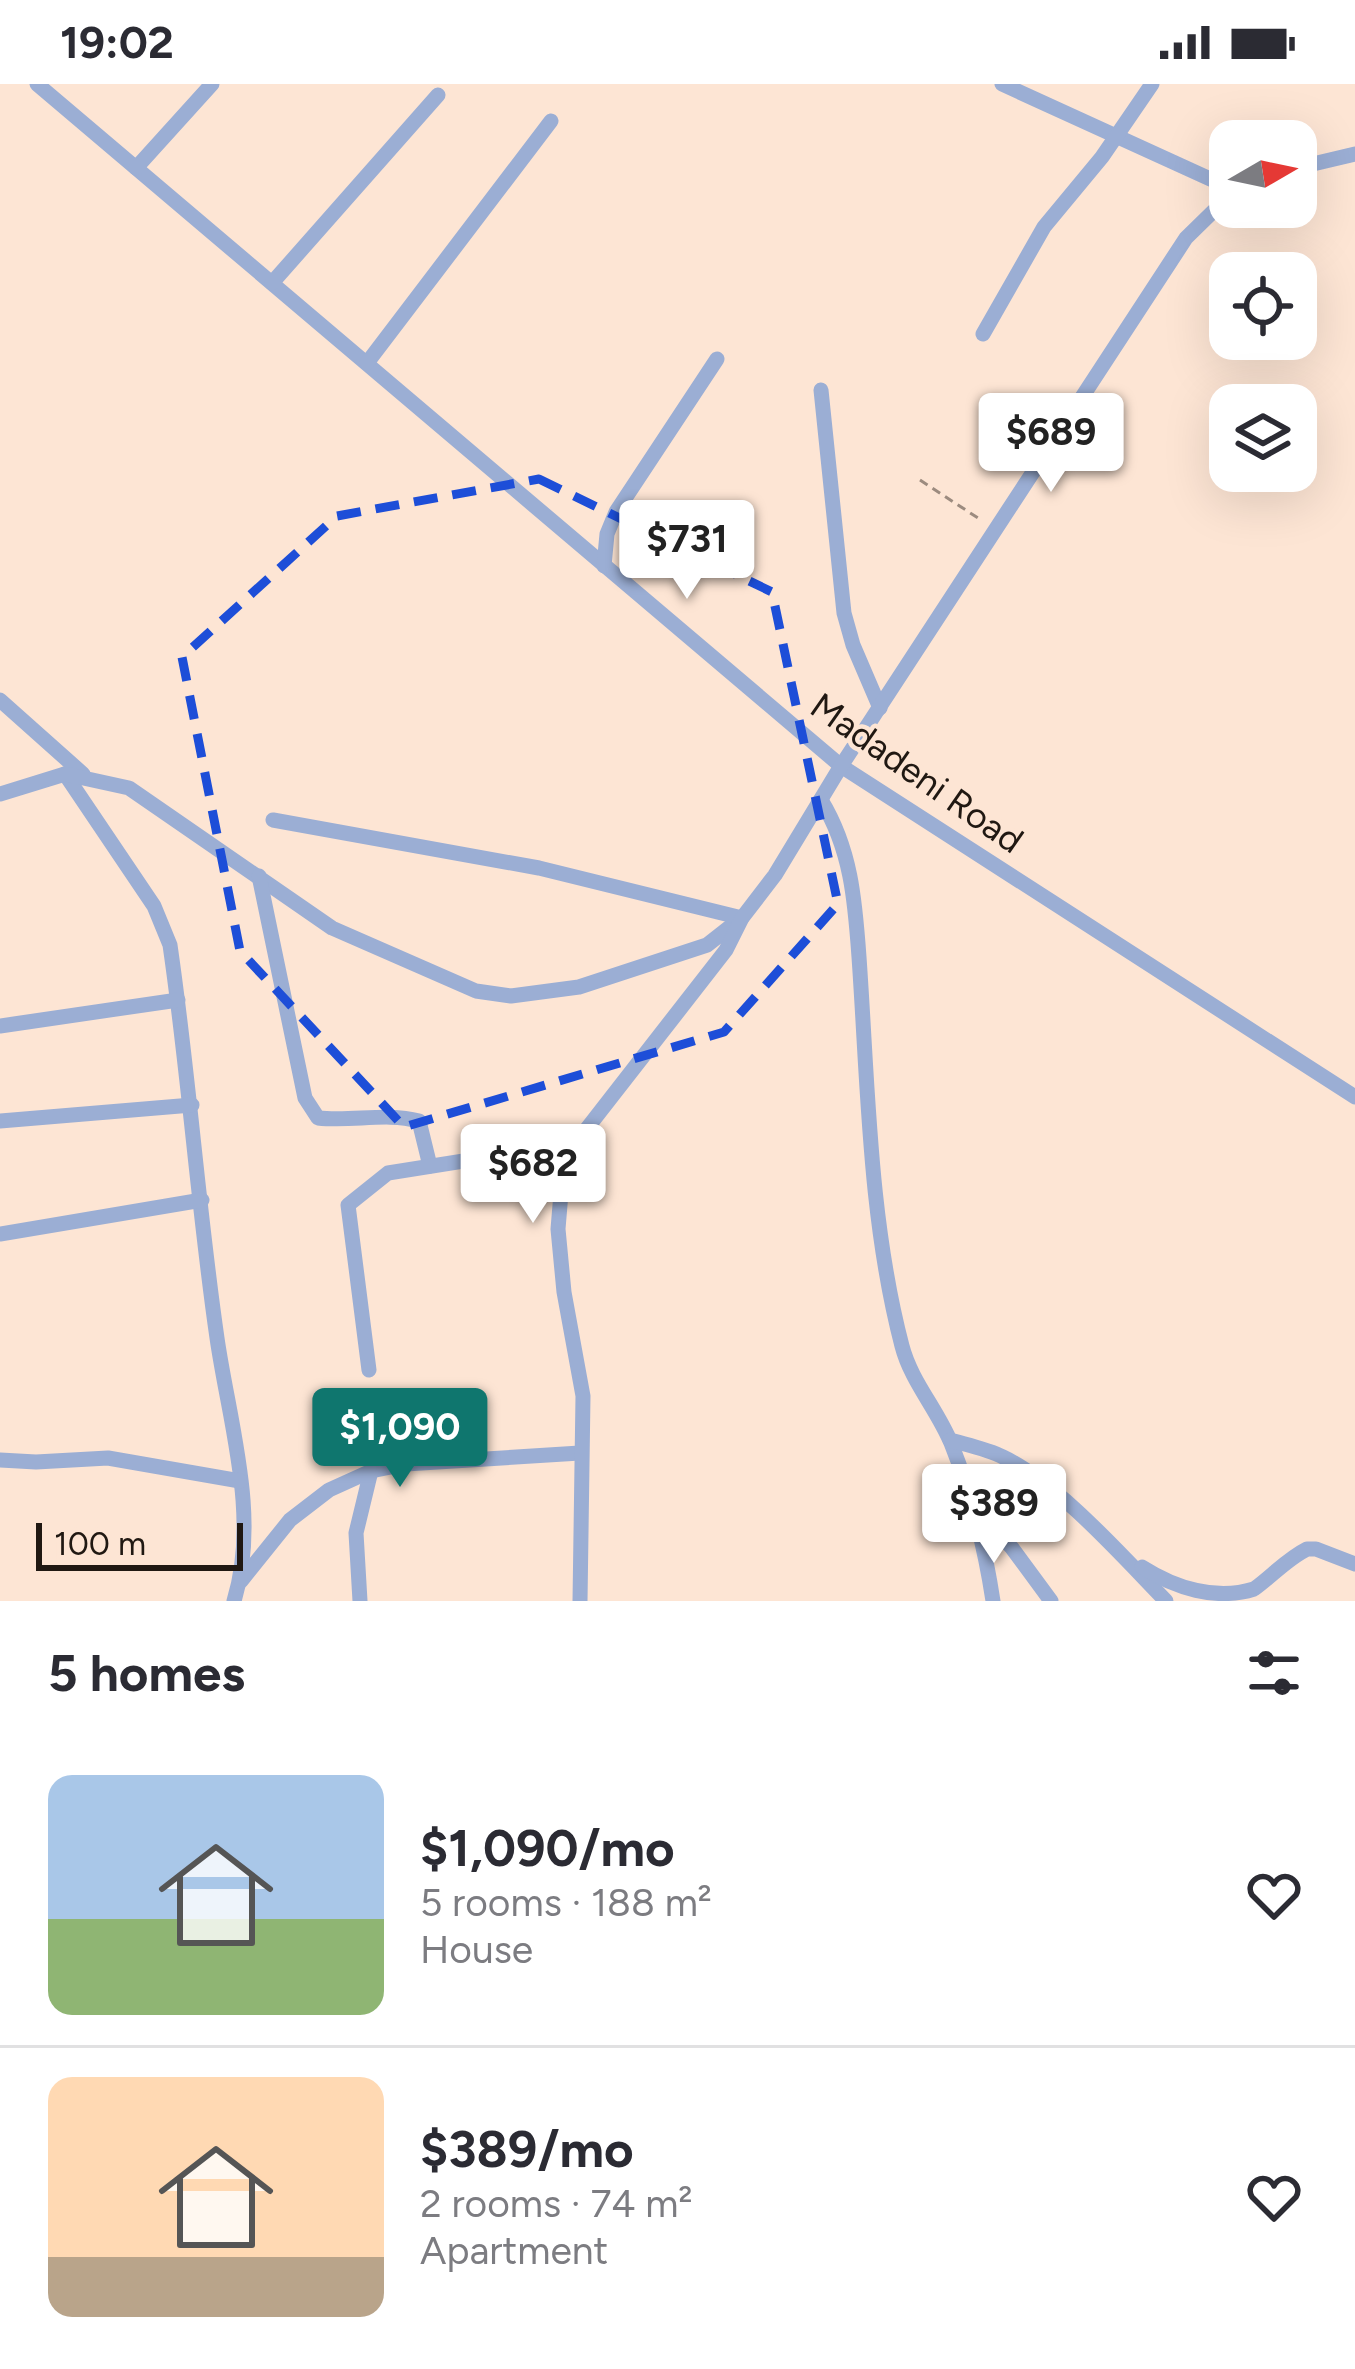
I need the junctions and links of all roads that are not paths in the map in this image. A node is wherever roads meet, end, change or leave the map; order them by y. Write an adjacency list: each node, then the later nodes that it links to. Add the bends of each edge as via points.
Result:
1 (37, 84): 10 (street, Madadeni Road)
2 (212, 84): 10 (street)
3 (1152, 84): 7 (street)
4 (1005, 85): 7 (street)
5 (438, 95): 13 (street)
6 (551, 122): 16 (street)
7 (1117, 135): 11 (street); 14 (street, via 1044,227)
8 (1355, 154): 9 (street)
9 (1317, 163)
10 (136, 168): 13 (street, Madadeni Road)
11 (1209, 181)
12 (1209, 214): 20 (street)
13 (272, 283): 16 (street, Madadeni Road)
14 (983, 334)
15 (717, 359): 18 (street, via 616,512)
16 (367, 363): 18 (street, Madadeni Road)
17 (821, 390): 20 (street, via 844,614)
18 (604, 566): 21 (street, Madadeni Road)
19 (0, 700): 23 (street)
20 (880, 708): 21 (street)
21 (842, 766): 25 (street); 31 (street, Madadeni Road)
22 (64, 773): 23 (street); 24 (street); 29 (street, via 165,924)
23 (83, 775): 27 (street, via 129,788)
24 (0, 794)
25 (821, 800): 28 (street); 39 (street, via 839,830 854,901 873,1153 898,1328 909,1368)
26 (273, 820): 28 (street, via 539,868)
27 (259, 876): 28 (street, via 368,946 476,991 511,996 579,987 672,957 707,945); 35 (street, via 305,1098 318,1118 419,1121)
28 (742, 918): 34 (street, via 700,987)
29 (178, 1000): 30 (street); 32 (street)
30 (0, 1026)
31 (1355, 1097)
32 (192, 1105): 33 (street); 36 (street)
33 (0, 1121)
34 (585, 1131): 35 (street); 40 (street, via 560,1193 558,1229 581,1372)
35 (430, 1166): 38 (street, via 388,1173 348,1205)
36 (202, 1200): 37 (street); 43 (street)
37 (0, 1234)
38 (369, 1370)
39 (950, 1439): 44 (street); 45 (street, via 1022,1468)
40 (580, 1453): 42 (street); 50 (street)
41 (0, 1460): 43 (street, via 108,1458)
42 (371, 1471): 47 (street, via 290,1520); 49 (street, via 356,1533)
43 (240, 1481): 47 (street)
44 (970, 1502): 51 (street); 52 (street)
45 (1119, 1553): 46 (street, via 1190,1595 1219,1601 1246,1594 1307,1550); 53 (street)
46 (1355, 1564)
47 (240, 1583): 48 (street)
48 (234, 1601)
49 (360, 1601)
50 (580, 1601)
51 (993, 1601)
52 (1051, 1601)
53 (1166, 1601)

